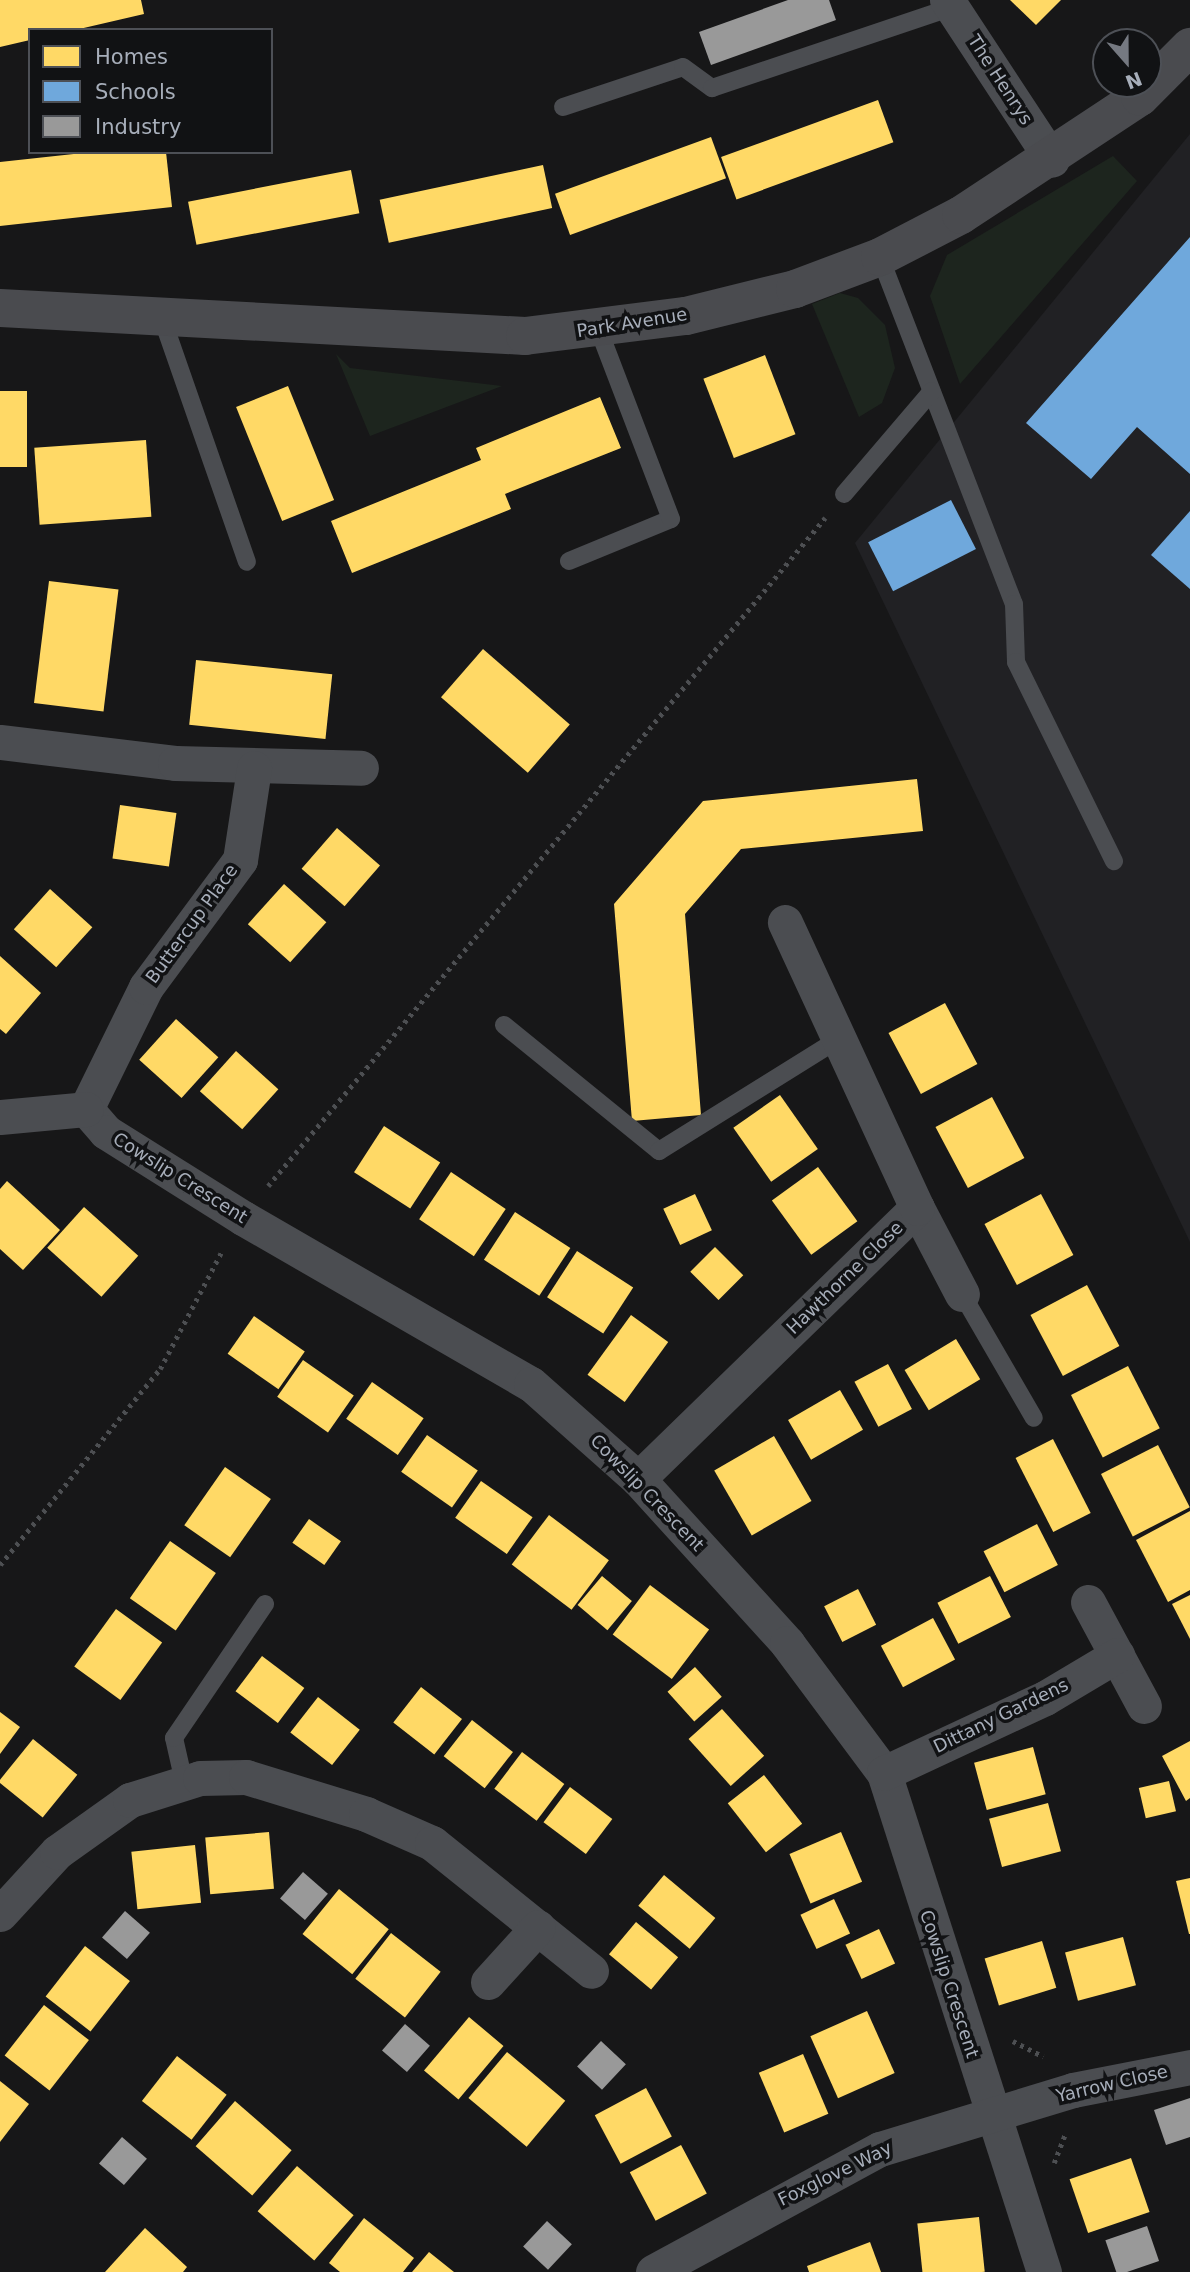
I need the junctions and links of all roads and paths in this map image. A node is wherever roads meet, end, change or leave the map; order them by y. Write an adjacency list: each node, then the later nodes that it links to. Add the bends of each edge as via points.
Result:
1 (949, 3): 3 (lane, via 712,88 683,67); 4 (street, The Henrys)
2 (1190, 47): 4 (street, Park Avenue, via 1140,97)
3 (563, 107)
4 (1052, 160): 5 (street, Park Avenue)
5 (880, 257): 8 (street, Park Avenue, via 795,289); 9 (lane)
6 (0, 308): 7 (street, Park Avenue)
7 (162, 318): 8 (street, Park Avenue, via 525,336); 12 (lane)
8 (599, 330): 11 (lane, via 671,519)
9 (932, 391): 10 (lane); 16 (lane, via 1014,604 1016,662)
10 (844, 494): 22 (path)
11 (569, 561)
12 (247, 562)
13 (0, 742): 14 (street)
14 (254, 768): 15 (street); 20 (street, Buttercup Place, via 240,860 146,987)
15 (361, 768)
16 (1114, 861)
17 (785, 922): 19 (street, Hawthorne Close)
18 (504, 1025): 19 (lane, via 659,1151)
19 (839, 1039): 23 (street, Hawthorne Close)
20 (86, 1109): 21 (street); 27 (street, Cowslip Crescent, via 106,1132 243,1218 531,1384)
21 (0, 1117)
22 (260, 1196)
23 (917, 1208): 25 (street); 27 (street, Hawthorne Close)
24 (228, 1242): 28 (path, via 160,1369)
25 (962, 1294): 26 (lane)
26 (1034, 1418)
27 (638, 1479): 33 (street, Cowslip Crescent, via 788,1643)
28 (0, 1565)
29 (1088, 1602): 31 (street)
30 (265, 1604): 34 (lane, via 174,1738)
31 (1117, 1655): 32 (street); 33 (street, Dittany Gardens, via 1045,1698)
32 (1144, 1706)
33 (884, 1773): 40 (street, Cowslip Crescent)
34 (184, 1782): 35 (street, via 130,1800 81,1831); 36 (street, via 246,1777 366,1814 432,1843)
35 (0, 1914)
36 (538, 1927): 37 (street); 38 (street)
37 (591, 1971)
38 (488, 1982)
39 (1190, 2067): 40 (street, Yarrow Close, via 1073,2090)
40 (995, 2118): 43 (street, Foxglove Way, via 880,2149); 44 (street)
41 (1074, 2124): 42 (path)
42 (1052, 2169)
43 (653, 2272)
44 (1044, 2272)

